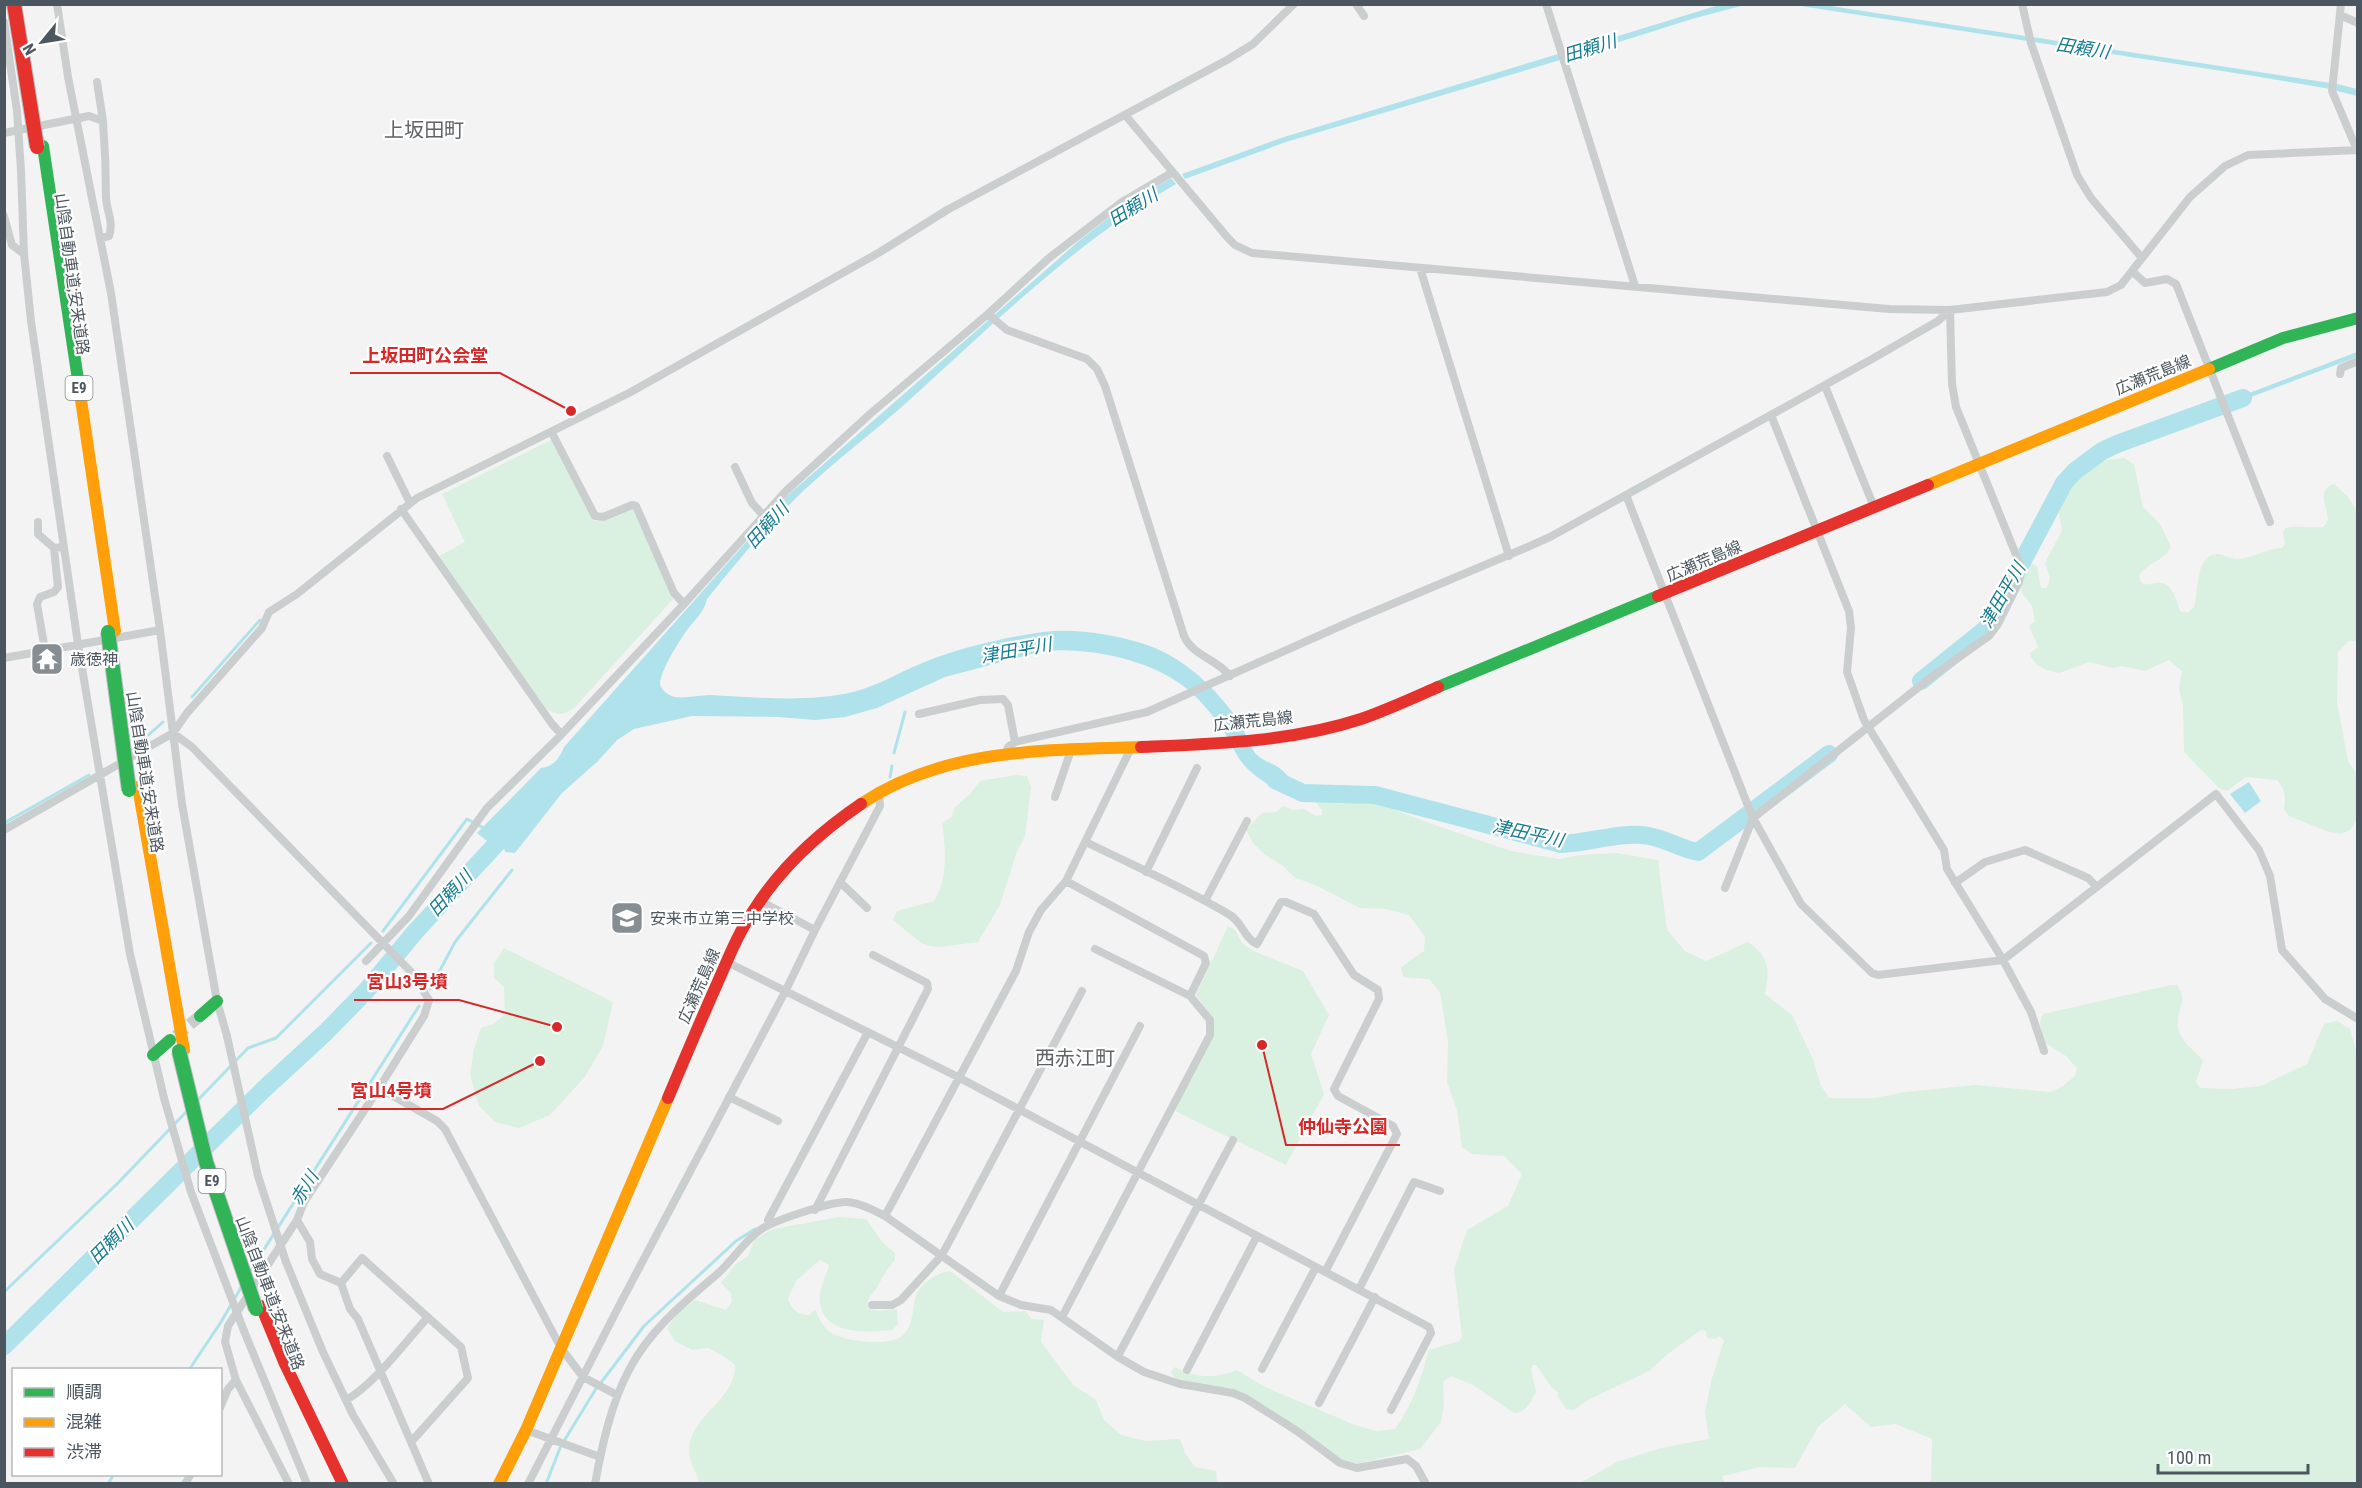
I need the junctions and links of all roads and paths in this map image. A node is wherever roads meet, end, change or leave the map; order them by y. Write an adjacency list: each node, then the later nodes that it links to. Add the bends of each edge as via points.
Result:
1 (14, 4): 15 (main road, 山陰自動車道;安来道路 / E9, bridge)
2 (22, 4): 15 (main road, 山陰自動車道;安来道路 / E9)
3 (57, 4): 19 (street, bridge)
4 (1294, 4): 12 (street, via 1249,48)
5 (1546, 4): 24 (street)
6 (2022, 4): 21 (street, via 2030,39 2077,175 2091,198)
7 (2341, 4): 8 (street)
8 (2340, 15): 10 (street); 16 (street, via 2332,91)
9 (4, 22): 20 (street, bridge, via 17,111)
10 (2358, 23)
11 (97, 82): 13 (street)
12 (1126, 116): 17 (street); 33 (street, via 947,210 842,274)
13 (103, 121): 14 (street, via 89,116); 19 (street, via 106,201 112,228 109,236)
14 (4, 133)
15 (40, 147): 95 (main road, 山陰自動車道;安来道路 / E9, bridge, via 70,385)
16 (2357, 150): 21 (street, via 2248,155 2238,159 2201,185)
17 (1174, 173): 22 (street, via 1228,238 1252,253); 26 (street, via 1122,202 1088,227)
18 (4, 216): 20 (street, via 12,245)
19 (101, 238): 50 (street)
20 (24, 254): 45 (street)
21 (2142, 258): 23 (street)
22 (1420, 268): 24 (street); 47 (street)
23 (2133, 272): 25 (street, via 2121,285 2107,291); 29 (street, via 2145,283 2167,279 2176,284)
24 (1635, 286): 25 (street, via 1889,309)
25 (1950, 310): 31 (street, via 1938,321); 35 (street, via 1956,407)
26 (989, 315): 41 (street, via 870,414); 54 (street, via 1008,330 1088,359 1097,369 1184,636 1192,648)
27 (2358, 318): 29 (main road, 広瀬荒島線, via 2283,338)
28 (2358, 361): 30 (street, via 2341,368)
29 (2210, 369): 35 (main road, 広瀬荒島線); 43 (street)
30 (2340, 374)
31 (1825, 386): 32 (street); 39 (street)
32 (1771, 415): 37 (street); 44 (street)
33 (552, 433): 38 (street); 49 (street, via 595,516 603,518 636,506 674,593)
34 (387, 456): 38 (street)
35 (1979, 465): 39 (main road, 広瀬荒島線); 56 (street, via 2020,563 2019,582 1993,631)
36 (735, 467): 41 (street)
37 (1626, 495): 47 (street); 48 (street)
38 (410, 502): 40 (street)
39 (1874, 507): 44 (main road, 広瀬荒島線)
40 (401, 509): 57 (street, via 297,594 269,612 262,628); 58 (street)
41 (763, 515): 49 (street)
42 (38, 522): 46 (street, via 38,534)
43 (2270, 522)
44 (1817, 532): 48 (main road, 広瀬荒島線); 56 (street, via 1849,611 1847,672)
45 (64, 547): 46 (street); 51 (street)
46 (54, 548): 52 (street, via 58,587 40,597 37,604)
47 (1509, 556): 54 (street)
48 (1664, 596): 59 (main road, 広瀬荒島線, via 1361,719 1258,739); 66 (street)
49 (684, 604): 58 (street)
50 (160, 630): 51 (street); 57 (street)
51 (78, 644): 52 (street); 63 (street)
52 (45, 650): 53 (street)
53 (4, 658)
54 (1230, 676): 60 (street, via 1139,715)
55 (919, 714): 60 (street, via 980,700 1003,699 1008,705)
56 (1866, 725): 66 (street); 73 (street, via 1944,850 1947,869)
57 (173, 733): 63 (street); 80 (street, via 192,747); 89 (street)
58 (561, 734): 80 (street, via 488,808)
59 (1132, 746): 61 (main road, 広瀬荒島線); 69 (street)
60 (1011, 748): 61 (main road, 広瀬荒島線); 64 (main road, 広瀬荒島線, via 946,765)
61 (1071, 750): 65 (street)
62 (1197, 768): 70 (street)
63 (101, 776): 68 (street); 97 (street, via 130,954)
64 (879, 794): 72 (street, via 880,806); 77 (main road, 広瀬荒島線, via 820,834 784,869)
65 (1055, 797)
66 (1751, 814): 75 (street); 83 (street, via 1801,904 1872,973)
67 (1247, 821): 76 (street)
68 (4, 830)
69 (1086, 842): 70 (street); 71 (street)
70 (1146, 872): 76 (street)
71 (1066, 881): 88 (street, via 1204,956 1206,963); 98 (street, via 1041,910 1016,971)
72 (840, 882): 78 (street); 79 (street)
73 (1955, 883): 74 (street, via 1985,862 2025,850 2088,878); 83 (street)
74 (2097, 887): 83 (street); 91 (street, via 2216,794 2259,850 2270,876 2282,950 2325,999)
75 (1725, 888)
76 (1205, 900): 115 (street, via 1233,917 1257,944 1281,902 1311,913 1354,975 1379,992 1334,1089 1338,1096 1393,1126 1397,1134)
77 (760, 901): 79 (street); 85 (main road, 広瀬荒島線)
78 (867, 908)
79 (815, 930): 86 (street)
80 (384, 944): 84 (street); 99 (street, via 413,974 427,995 429,1006)
81 (1095, 949): 88 (street)
82 (873, 956): 94 (street, via 927,983 928,989)
83 (2003, 960): 96 (street, via 2031,1012)
84 (366, 961)
85 (727, 962): 86 (street); 124 (main road, 広瀬荒島線)
86 (786, 990): 93 (street); 100 (street)
87 (1082, 991): 101 (street)
88 (1190, 996): 105 (street, via 1210,1020 1210,1035)
89 (217, 1001): 90 (main road); 132 (street, bridge, via 258,1176 286,1262)
90 (200, 1016)
91 (2358, 1019)
92 (1140, 1026): 104 (street)
93 (868, 1032): 94 (street); 111 (street)
94 (899, 1046): 98 (street); 108 (street)
95 (178, 1047): 97 (main road); 121 (main road, 山陰自動車道;安来道路 / E9, bridge, via 206,1162)
96 (2044, 1051)
97 (153, 1055): 141 (street, bridge, via 190,1192)
98 (958, 1077): 101 (street); 109 (street)
99 (379, 1088): 110 (street, via 304,1202); 124 (street, via 445,1129)
100 (729, 1096): 102 (street); 129 (street)
101 (1019, 1111): 104 (street); 113 (street)
102 (778, 1121)
103 (1233, 1140): 107 (street)
104 (1080, 1142): 105 (street); 118 (street)
105 (1139, 1173): 107 (street); 123 (street)
106 (1440, 1191): 117 (street, via 1414,1182)
107 (1198, 1204): 112 (street); 125 (street)
108 (814, 1209): 109 (street, via 847,1202); 111 (street)
109 (885, 1216): 113 (street)
110 (297, 1220): 116 (street, via 310,1242 312,1259 320,1274); 130 (street, via 228,1326 225,1342)
111 (769, 1224): 131 (street, via 654,1334 630,1367)
112 (1257, 1236): 114 (street); 126 (street)
113 (942, 1255): 118 (street); 120 (street, via 901,1300 892,1305)
114 (1316, 1267): 115 (street); 127 (street)
115 (1325, 1272): 117 (street)
116 (341, 1283): 122 (street, via 362,1258); 128 (street)
117 (1359, 1289): 119 (street)
118 (999, 1296): 123 (street, via 1020,1305 1044,1307)
119 (1375, 1297): 134 (street); 135 (street, via 1431,1329)
120 (872, 1305)
121 (258, 1307): 142 (main road, 山陰自動車道;安来道路 / E9, via 284,1377); 143 (main road, 山陰自動車道;安来道路 / E9)
122 (428, 1317): 128 (street); 138 (street, via 461,1347 468,1378)
123 (1062, 1317): 149 (street, via 1144,1372 1245,1398 1340,1464 1357,1468 1407,1459)
124 (561, 1348): 129 (street); 136 (main road, 広瀬荒島線)
125 (1120, 1352)
126 (1187, 1370)
127 (1262, 1370)
128 (379, 1371): 132 (street); 138 (street)
129 (583, 1377): 131 (street); 137 (street)
130 (236, 1380): 133 (street); 140 (street)
131 (617, 1395): 139 (street)
132 (346, 1401): 144 (street)
133 (222, 1403)
134 (1318, 1403)
135 (1391, 1410)
136 (526, 1430): 137 (street); 146 (main road, 広瀬荒島線)
137 (551, 1440): 139 (street); 147 (street)
138 (412, 1441): 145 (street)
139 (600, 1457): 148 (street)
140 (289, 1484)
141 (307, 1484)
142 (338, 1484)
143 (343, 1484)
144 (394, 1484)
145 (429, 1484)
146 (499, 1484)
147 (528, 1484)
148 (595, 1484)
149 (1426, 1484)

